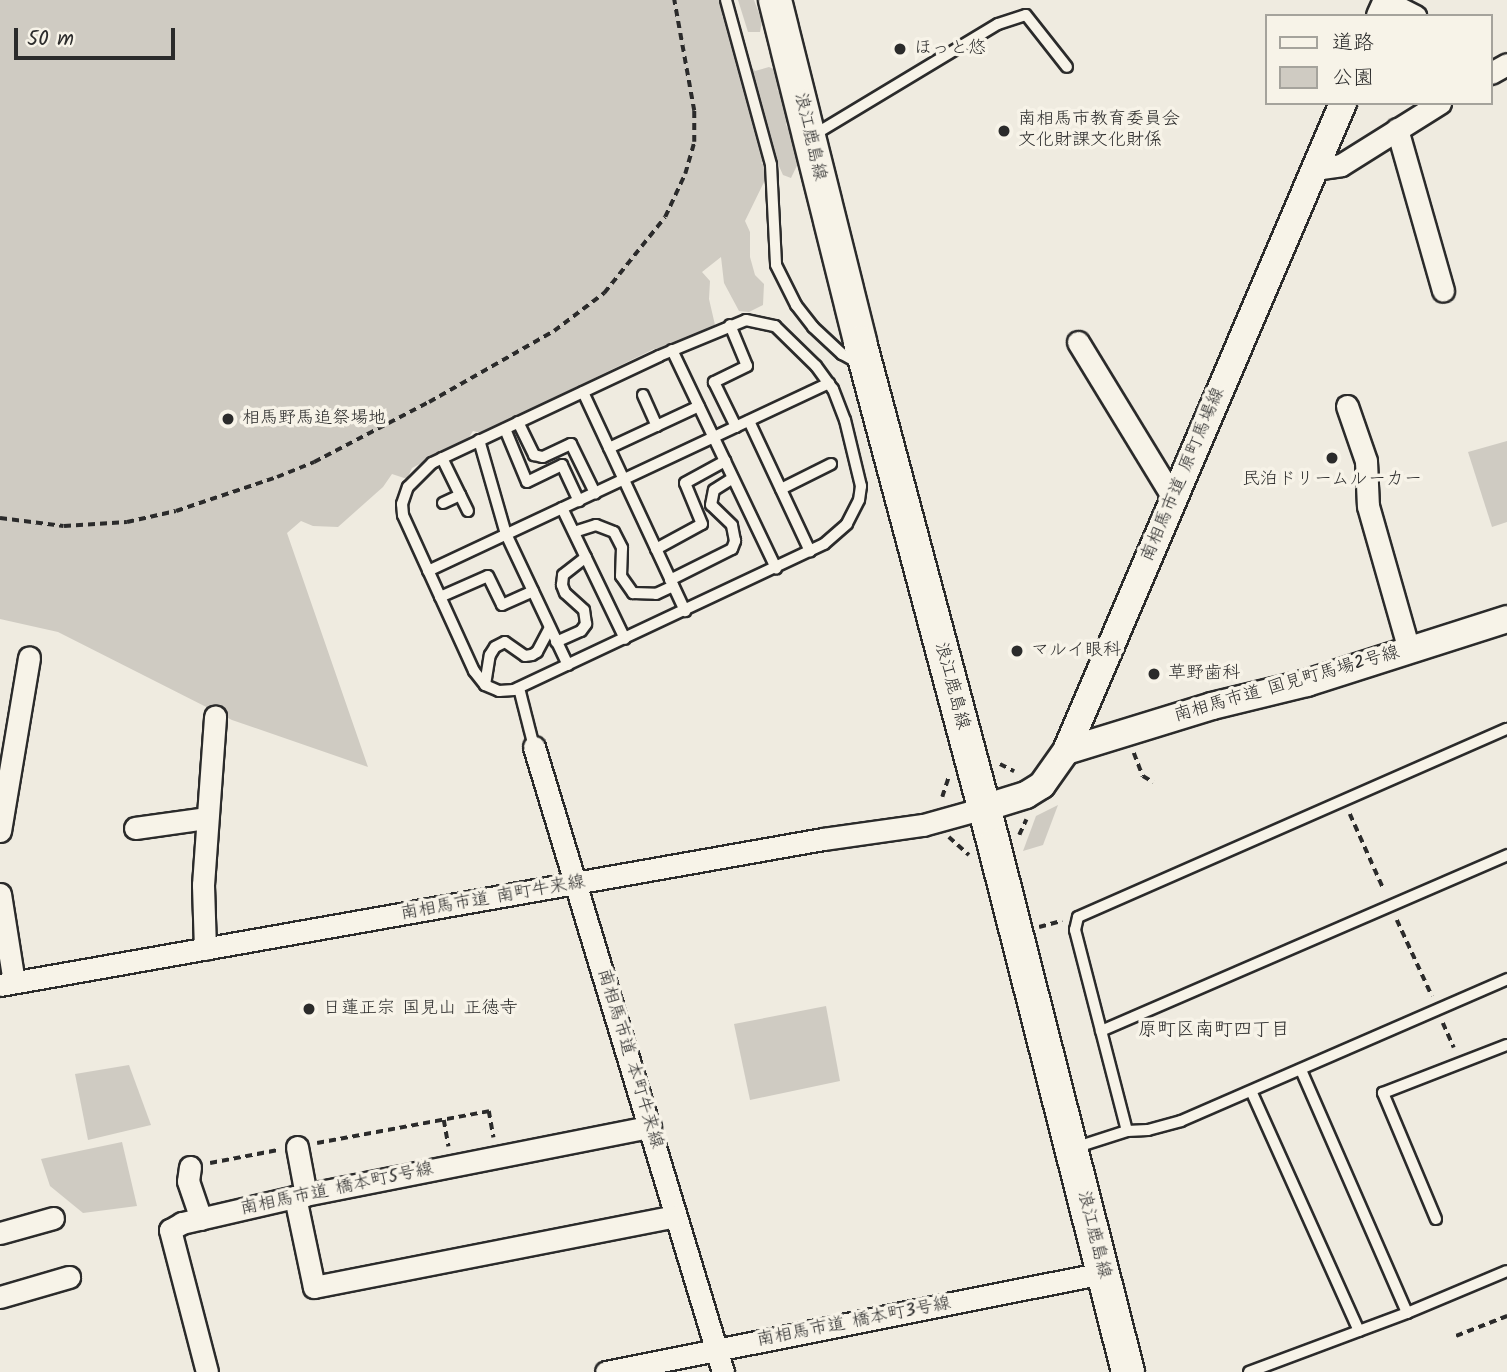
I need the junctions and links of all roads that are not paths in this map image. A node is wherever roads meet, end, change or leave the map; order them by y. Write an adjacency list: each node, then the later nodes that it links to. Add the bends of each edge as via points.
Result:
1 (726, 0): 15 (lane, via 771,165 776,265 813,327 842,354)
2 (775, 0): 9 (main road, 浪江鹿島線)
3 (1387, 0): 4 (street)
4 (1412, 14)
5 (1067, 67): 9 (lane, via 1026,15 998,24)
6 (1342, 105): 10 (street, 南相馬市道 原町馬場線)
7 (1437, 105): 8 (street)
8 (1397, 129): 10 (street, via 1342,165); 11 (street)
9 (809, 138): 15 (main road, 浪江鹿島線)
10 (1314, 169): 37 (street, 南相馬市道 原町馬場線)
11 (1443, 291)
12 (730, 326): 14 (lane); 16 (lane, via 746,320 775,326); 24 (lane, via 747,366 714,383)
13 (1078, 342): 37 (street)
14 (672, 350): 17 (lane); 19 (lane)
15 (867, 367): 66 (main road, 浪江鹿島線)
16 (829, 383): 21 (lane); 45 (lane, via 845,420 861,486 847,524)
17 (583, 392): 22 (lane); 28 (lane)
18 (643, 395): 23 (lane)
19 (699, 406): 23 (lane); 26 (lane)
20 (1347, 406): 57 (street, via 1366,461 1368,506)
21 (749, 421): 24 (lane); 34 (lane)
22 (518, 422): 25 (lane); 35 (lane, via 534,455 543,457 571,444)
23 (657, 426): 28 (lane)
24 (736, 427): 26 (lane)
25 (505, 429): 27 (lane); 38 (lane, via 527,482 562,465)
26 (714, 438): 30 (lane); 33 (lane)
27 (479, 440): 29 (lane); 43 (lane)
28 (609, 448): 33 (lane)
29 (442, 458): 36 (lane); 48 (lane, via 416,475 402,504)
30 (725, 461): 32 (lane); 44 (lane, via 685,483 702,524)
31 (831, 464): 34 (lane)
32 (733, 478): 47 (lane); 49 (lane, via 714,490 711,505 732,525 732,549)
33 (623, 479): 35 (lane); 44 (lane)
34 (781, 489): 45 (lane)
35 (595, 493): 38 (lane)
36 (460, 495): 39 (lane); 41 (lane)
37 (1174, 499): 65 (street, 南相馬市道 原町馬場線)
38 (579, 501): 40 (lane)
39 (443, 503)
40 (562, 508): 42 (lane); 43 (lane)
41 (468, 511)
42 (574, 532): 46 (lane); 49 (lane, via 596,525 614,532 622,548 621,576 633,593 656,594)
43 (506, 534): 48 (lane); 50 (lane)
44 (656, 550): 49 (lane)
45 (810, 551): 47 (lane)
46 (586, 557): 55 (lane); 56 (lane, via 563,575 562,585 584,610 586,624)
47 (776, 568): 52 (lane)
48 (428, 571): 51 (lane)
49 (672, 583): 52 (lane)
50 (533, 592): 51 (lane, via 502,605 488,576); 54 (lane)
51 (440, 597): 60 (lane)
52 (685, 611): 55 (lane)
53 (1506, 622): 57 (street, 南相馬市道 国見町馬場2号線)
54 (550, 628): 56 (lane); 60 (lane, via 531,655 525,656 509,643 499,643 489,655)
55 (625, 639): 59 (lane)
56 (556, 642): 59 (lane)
57 (1409, 650): 65 (street, 南相馬市道 国見町馬場2号線)
58 (29, 657): 69 (street)
59 (568, 665): 61 (lane)
60 (485, 685): 61 (lane, via 499,691)
61 (519, 688): 64 (lane)
62 (215, 716): 67 (street)
63 (1507, 729): 76 (lane, via 1078,917 1075,930)
64 (534, 747): 71 (street, 南相馬市道 本町牛来線)
65 (1066, 751): 66 (street, 南相馬市道 原町馬場線, via 1042,785 1026,796)
66 (984, 808): 71 (street, 南相馬市道 南町牛来線, via 923,825); 83 (main road, 浪江鹿島線)
67 (207, 818): 68 (street); 73 (street, via 202,913)
68 (135, 828)
69 (0, 831)
70 (1507, 855): 76 (lane)
71 (577, 884): 73 (street, 南相馬市道 南町牛来線); 80 (street, 南相馬市道 本町牛来線)
72 (0, 894): 75 (street)
73 (205, 949): 75 (street, 南相馬市道 南町牛来線)
74 (1507, 979): 78 (lane)
75 (7, 983)
76 (1101, 1031): 81 (lane)
77 (1507, 1045): 89 (lane, via 1383,1093)
78 (1301, 1070): 79 (lane); 95 (lane)
79 (1252, 1093): 81 (lane, via 1181,1121); 96 (lane)
80 (650, 1127): 85 (street, 南相馬市道 橋本町5号線); 86 (street, 南相馬市道 本町牛来線)
81 (1127, 1131): 83 (lane)
82 (297, 1147): 85 (street)
83 (1071, 1149): 92 (main road, 浪江鹿島線)
84 (190, 1167): 88 (street, via 188,1181)
85 (300, 1196): 86 (street, via 314,1287); 88 (street, 南相馬市道 橋本町5号線)
86 (675, 1216): 97 (street, 南相馬市道 本町牛来線)
87 (53, 1218): 90 (street)
88 (201, 1219): 98 (street, 南相馬市道 橋本町5号線, via 170,1230)
89 (1436, 1219)
90 (0, 1233)
91 (1507, 1271): 95 (lane)
92 (1103, 1273): 97 (street, 南相馬市道 橋本町3号線); 101 (main road, 浪江鹿島線)
93 (69, 1277): 94 (street)
94 (0, 1297)
95 (1407, 1313): 96 (lane)
96 (1359, 1331): 102 (lane)
97 (716, 1351): 99 (street, 南相馬市道 橋本町3号線); 100 (street, 南相馬市道 本町牛来線)
98 (207, 1372)
99 (606, 1372)
100 (723, 1372)
101 (1128, 1372)
102 (1249, 1372)

